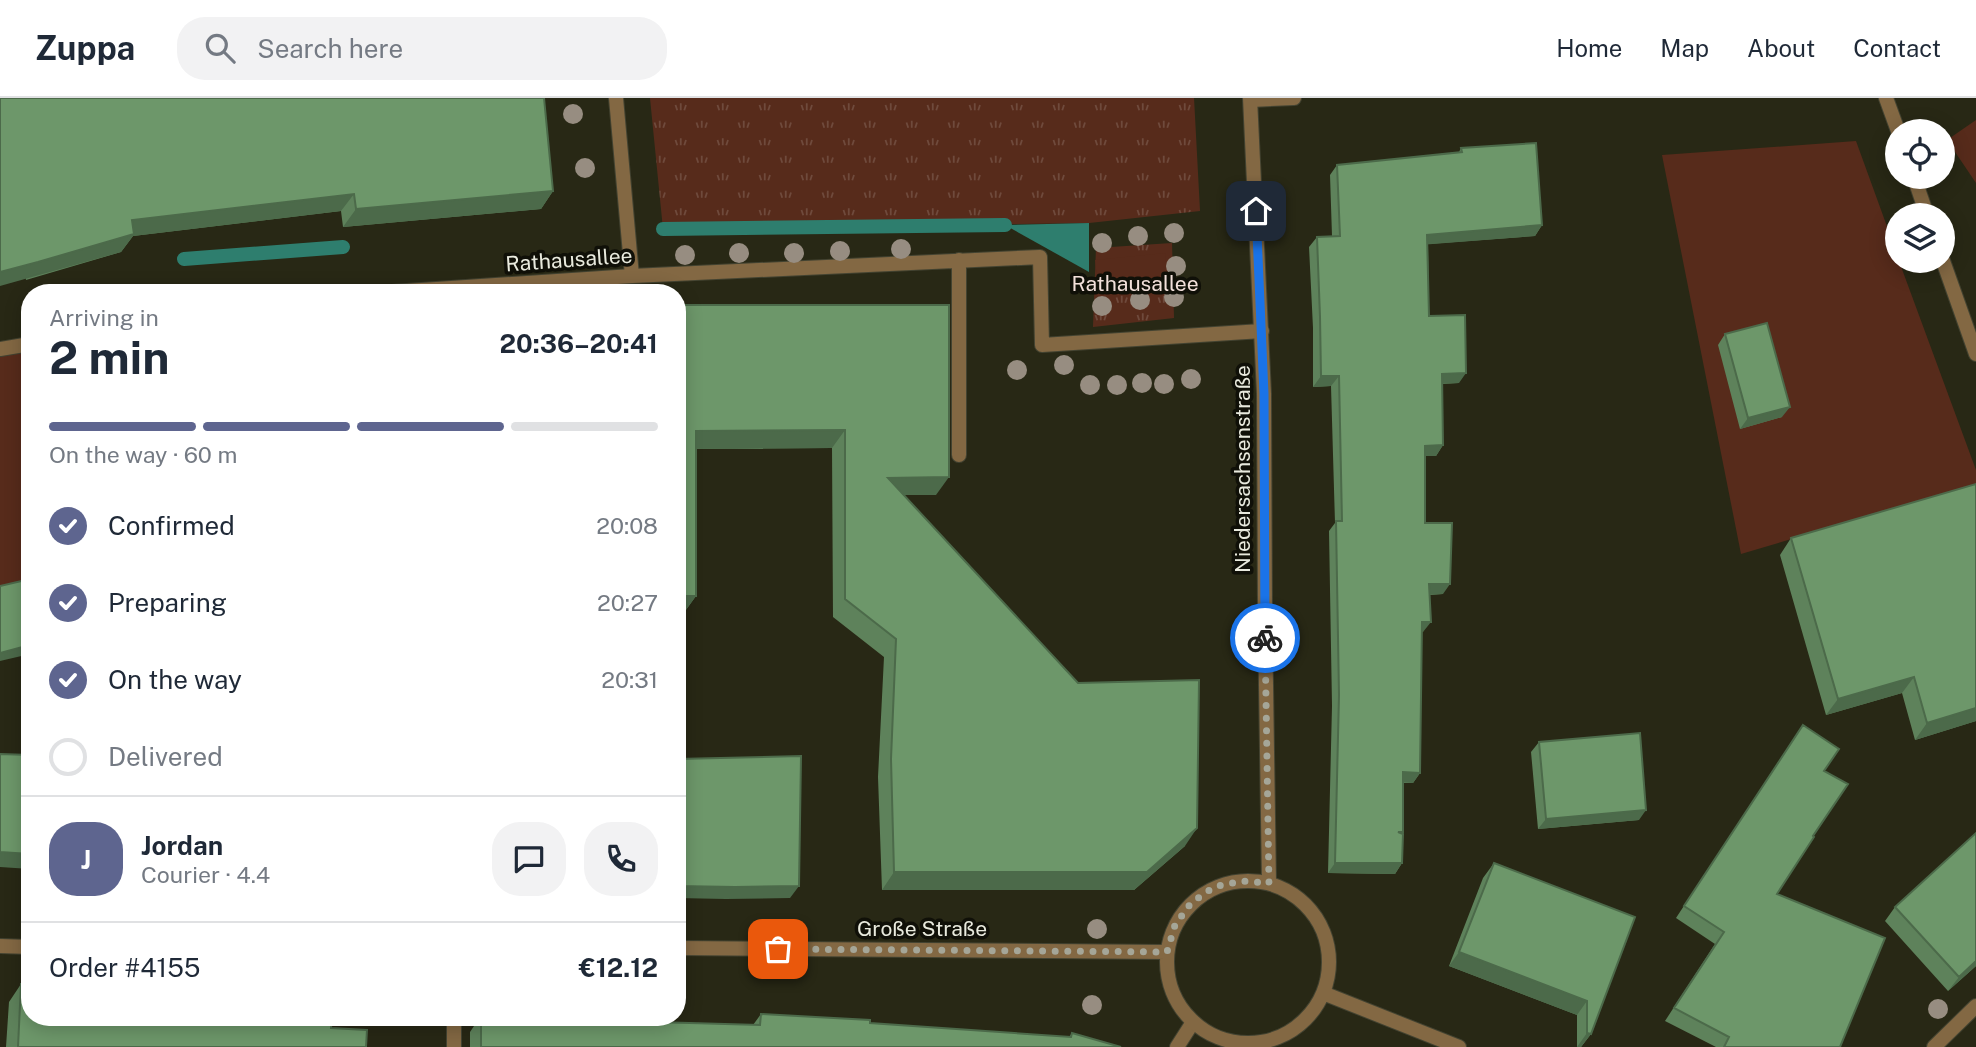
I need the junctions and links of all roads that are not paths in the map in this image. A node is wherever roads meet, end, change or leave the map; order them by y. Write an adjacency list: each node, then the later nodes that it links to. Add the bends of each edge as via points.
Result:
1 (615, 98): 8 (street)
2 (1294, 98): 4 (street)
3 (1886, 98): 5 (street)
4 (1251, 99): 10 (street, Niedersachsenstraße)
5 (1894, 119)
6 (959, 260): 8 (street, Rathausallee); 10 (street, Rathausallee, via 1040,257 1042,345); 14 (street)
7 (1947, 273): 13 (street)
8 (632, 276): 9 (street, Rathausallee)
9 (585, 284)
10 (1262, 331): 15 (street, Niedersachsenstraße)
11 (21, 346): 12 (street)
12 (0, 349)
13 (1976, 354)
14 (959, 455)
15 (1269, 883): 19 (street, via 1241,881 1214,887 1191,903 1175,925); 20 (street, via 1294,894 1314,913 1326,938 1329,966)
16 (0, 946): 17 (street)
17 (21, 947)
18 (686, 948): 19 (street, Große Straße)
19 (1167, 952): 22 (street, via 1168,978 1177,1002)
20 (1323, 993): 22 (street, via 1310,1015 1290,1032 1266,1041 1240,1043 1215,1037); 26 (street)
21 (1976, 1006): 27 (street)
22 (1193, 1022): 25 (street)
23 (454, 1026): 24 (street)
24 (454, 1047)
25 (1177, 1047)
26 (1459, 1047)
27 (1934, 1047)

